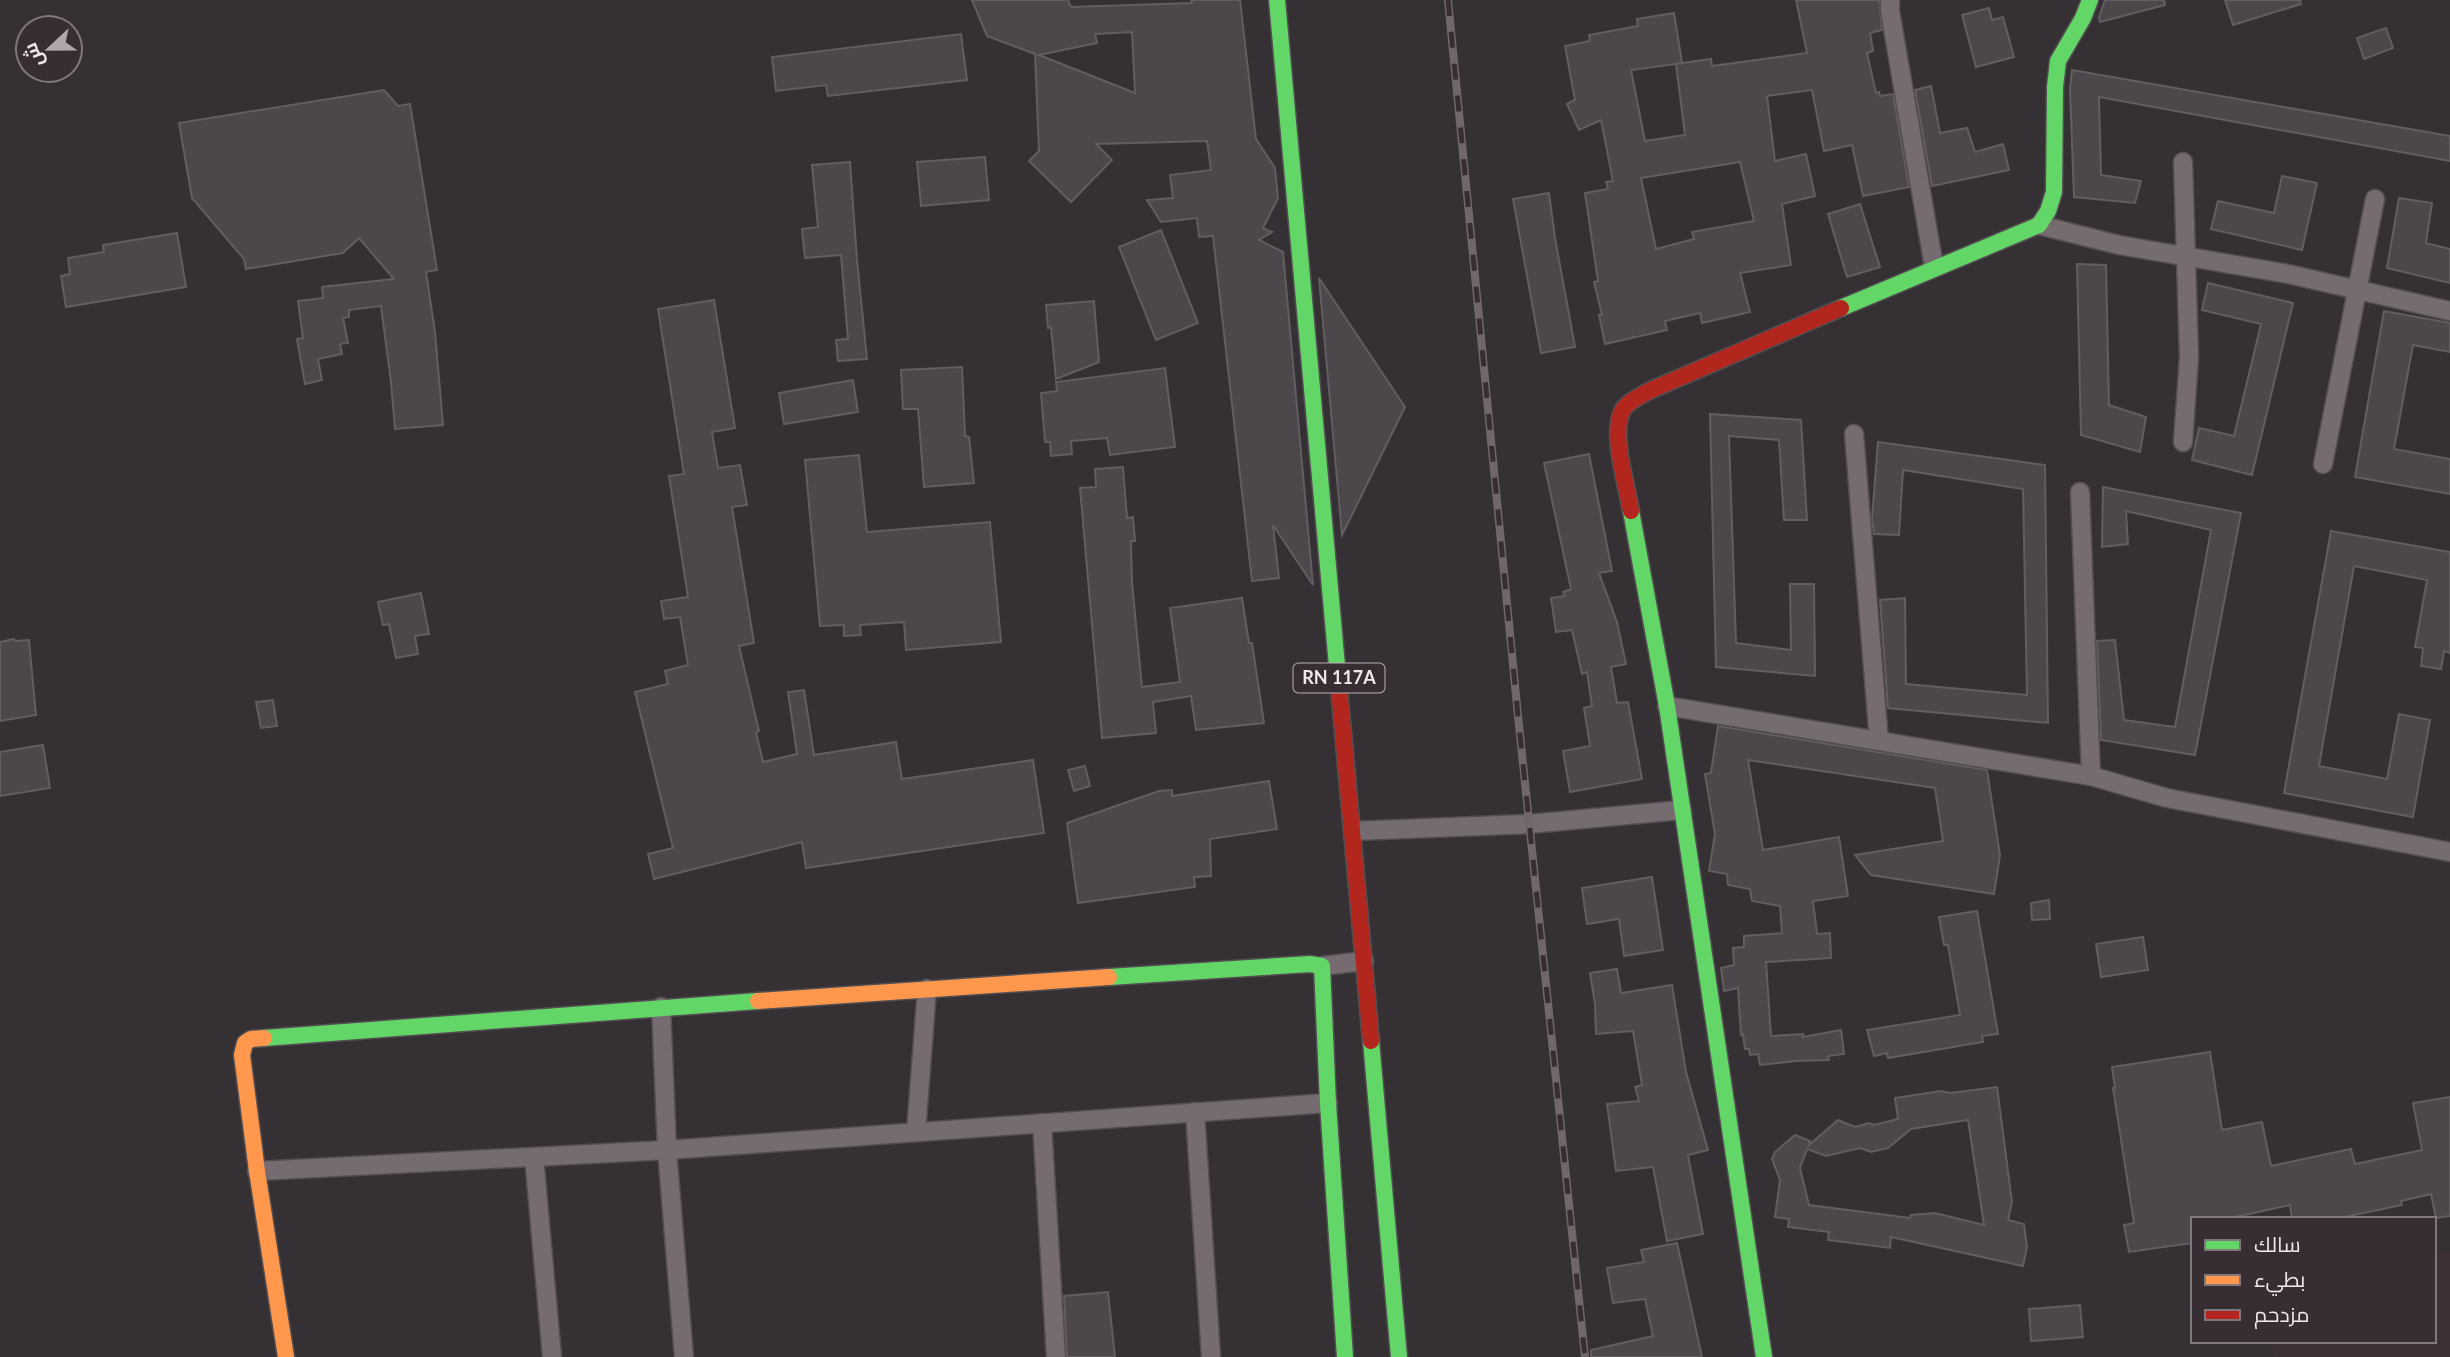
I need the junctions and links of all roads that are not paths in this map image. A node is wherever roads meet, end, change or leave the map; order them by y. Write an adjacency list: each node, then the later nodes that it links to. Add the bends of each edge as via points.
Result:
1 (1277, 0): 19 (street, RN 117A)
2 (1890, 0): 8 (street)
3 (2090, 0): 6 (street, via 2058,61 2054,192)
4 (2183, 162): 7 (street)
5 (2375, 199): 9 (street)
6 (2039, 225): 7 (street); 8 (street)
7 (2186, 256): 9 (street); 12 (street, via 2189,358)
8 (1934, 267): 15 (street, via 1651,390 1626,404 1618,417 1618,438)
9 (2357, 290): 10 (street); 13 (street)
10 (2450, 311)
11 (1854, 434): 16 (street)
12 (2183, 442)
13 (2323, 464)
14 (2080, 492): 17 (street)
15 (1667, 706): 16 (street); 18 (street)
16 (1879, 741): 17 (street)
17 (2091, 776): 20 (street, via 2167,798)
18 (1682, 810): 19 (street, via 1530,824); 39 (street)
19 (1353, 831): 21 (street, RN 117A)
20 (2450, 852)
21 (1364, 961): 22 (street); 38 (street, RN 117A)
22 (1322, 966): 23 (street); 25 (street)
23 (927, 989): 24 (street); 28 (street)
24 (661, 1007): 29 (street); 31 (street, via 251,1039 242,1055)
25 (1328, 1103): 26 (street); 37 (street)
26 (1195, 1112): 27 (street); 36 (street)
27 (1042, 1123): 28 (street); 35 (street)
28 (916, 1132): 29 (street)
29 (667, 1150): 30 (street); 34 (street)
30 (534, 1157): 31 (street); 33 (street)
31 (257, 1171): 32 (street)
32 (286, 1357)
33 (552, 1357)
34 (684, 1357)
35 (1056, 1357)
36 (1211, 1357)
37 (1345, 1357)
38 (1399, 1357)
39 (1764, 1357)

